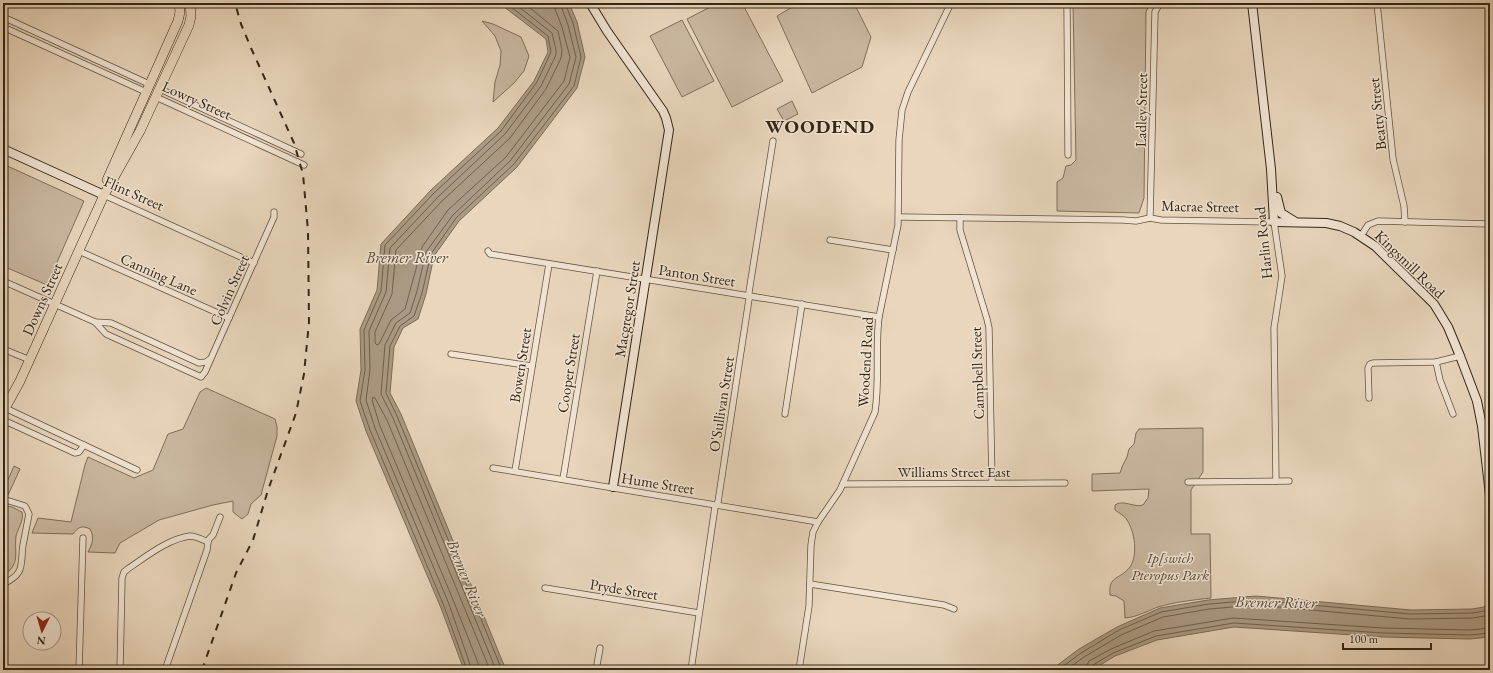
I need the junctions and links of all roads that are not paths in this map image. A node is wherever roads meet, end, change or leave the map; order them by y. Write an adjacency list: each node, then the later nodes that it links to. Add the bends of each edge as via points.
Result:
1 (179, 3): 16 (main road, Downs Street, via 178,21)
2 (190, 3): 17 (main road, Downs Street, via 189,25)
3 (590, 3): 41 (main road, Macgregor Street, via 607,32 663,111 668,123 669,134)
4 (951, 3): 26 (street, Woodend Road, via 908,92 902,110)
5 (1067, 3): 21 (street)
6 (1160, 3): 28 (street, Ladley Street, via 1155,12)
7 (1252, 3): 23 (main road, Harlin Road)
8 (1377, 3): 31 (street, Beatty Street, via 1393,159 1404,206)
9 (3, 17): 10 (street, Lowry Street)
10 (9, 20): 11 (street); 12 (street, Lowry Street)
11 (4, 27): 13 (street, Lowry Street)
12 (57, 42): 13 (street); 14 (street, Lowry Street)
13 (54, 51): 15 (street, Lowry Street)
14 (82, 53): 15 (street); 16 (street, Lowry Street)
15 (78, 62): 16 (street, Lowry Street)
16 (147, 88): 17 (main road, Lowry Street); 24 (main road, Downs Street, via 108,178)
17 (158, 93): 20 (street, Lowry Street); 22 (street, Lowry Street); 24 (main road, Downs Street, via 131,149)
18 (773, 141): 43 (street, O'Sullivan Street)
19 (3, 149): 24 (main road, Flint Street)
20 (301, 154)
21 (1068, 155)
22 (304, 164)
23 (1271, 169): 29 (main road, Harlin Road); 30 (main road, via 1280,210 1286,217)
24 (104, 195): 36 (main road, Downs Street); 38 (street, Flint Street)
25 (274, 212): 38 (street, Colvin Street)
26 (899, 217): 27 (street, Macrae Street); 35 (street, Woodend Road)
27 (960, 218): 28 (street, Macrae Street, via 1136,221); 70 (street, Campbell Street, via 960,230 989,328)
28 (1150, 218): 29 (street, Macrae Street)
29 (1274, 222): 30 (main road, Macrae Street); 67 (street, Harlin Road, via 1282,276 1274,328)
30 (1298, 222): 33 (main road, Macrae Street, via 1333,224)
31 (1405, 222): 32 (street); 33 (street, via 1374,222 1368,225)
32 (1490, 224)
33 (1362, 236): 51 (main road, Kingsmill Road, via 1434,304 1448,327)
34 (830, 240): 35 (street)
35 (893, 250): 46 (street, Woodend Road)
36 (79, 251): 44 (main road, Downs Street); 47 (street, Canning Lane)
37 (488, 251): 39 (street, Panton Street, via 490,254)
38 (254, 264): 47 (street, Colvin Street)
39 (549, 264): 40 (street, Panton Street); 55 (street, Bowen Street)
40 (597, 271): 41 (street, Panton Street); 66 (street, Cooper Street)
41 (646, 279): 43 (street, Panton Street); 73 (main road, Macgregor Street)
42 (3, 281): 44 (street)
43 (749, 295): 45 (street, Panton Street); 76 (street, O'Sullivan Street)
44 (54, 304): 48 (street); 53 (main road, Downs Street)
45 (802, 304): 46 (street, Panton Street); 58 (street)
46 (879, 317): 72 (street, Woodend Road, via 876,412)
47 (229, 318): 52 (street, Colvin Street)
48 (95, 322): 52 (street, via 111,323 199,363); 52 (street, Colvin Street, via 106,334 201,377)
49 (3, 349): 53 (street)
50 (451, 354): 55 (street)
51 (1460, 356): 54 (street); 61 (main road, Kingsmill Road)
52 (212, 358)
53 (30, 360): 57 (main road, Downs Street)
54 (1436, 362): 56 (street, via 1370,364); 59 (street)
55 (532, 366): 65 (street, Bowen Street)
56 (1369, 398)
57 (4, 410): 62 (street)
58 (785, 414)
59 (1453, 414)
60 (3, 420): 62 (street, via 75,453 80,452)
61 (1486, 426): 74 (main road, Kingsmill Road)
62 (84, 445): 64 (street)
63 (493, 468): 65 (street, Hume Street)
64 (137, 470)
65 (515, 471): 66 (street, Hume Street)
66 (563, 479): 73 (street, Hume Street)
67 (1276, 481): 68 (street); 69 (street)
68 (1288, 481)
69 (1188, 482)
70 (992, 483): 71 (street, Williams Street East); 72 (street, Williams Street East)
71 (1065, 483)
72 (843, 484): 78 (street, Woodend Road)
73 (613, 487): 76 (street, Hume Street)
74 (1490, 495)
75 (3, 499): 81 (street, via 25,506 30,514 20,569)
76 (717, 505): 78 (street, Hume Street); 85 (street, O'Sullivan Street)
77 (220, 517): 80 (street, via 214,535)
78 (818, 522): 82 (street, Woodend Road, via 811,545)
79 (83, 538): 87 (street)
80 (208, 542): 88 (street, via 190,536 173,542 124,572); 89 (street)
81 (3, 584)
82 (810, 584): 84 (street, via 944,605); 92 (street, Woodend Road)
83 (545, 588): 85 (street, Pryde Street)
84 (954, 609)
85 (699, 613): 91 (street, O'Sullivan Street)
86 (600, 648): 90 (street)
87 (79, 670)
88 (120, 670)
89 (165, 670)
90 (596, 670)
91 (690, 670)
92 (799, 670)

